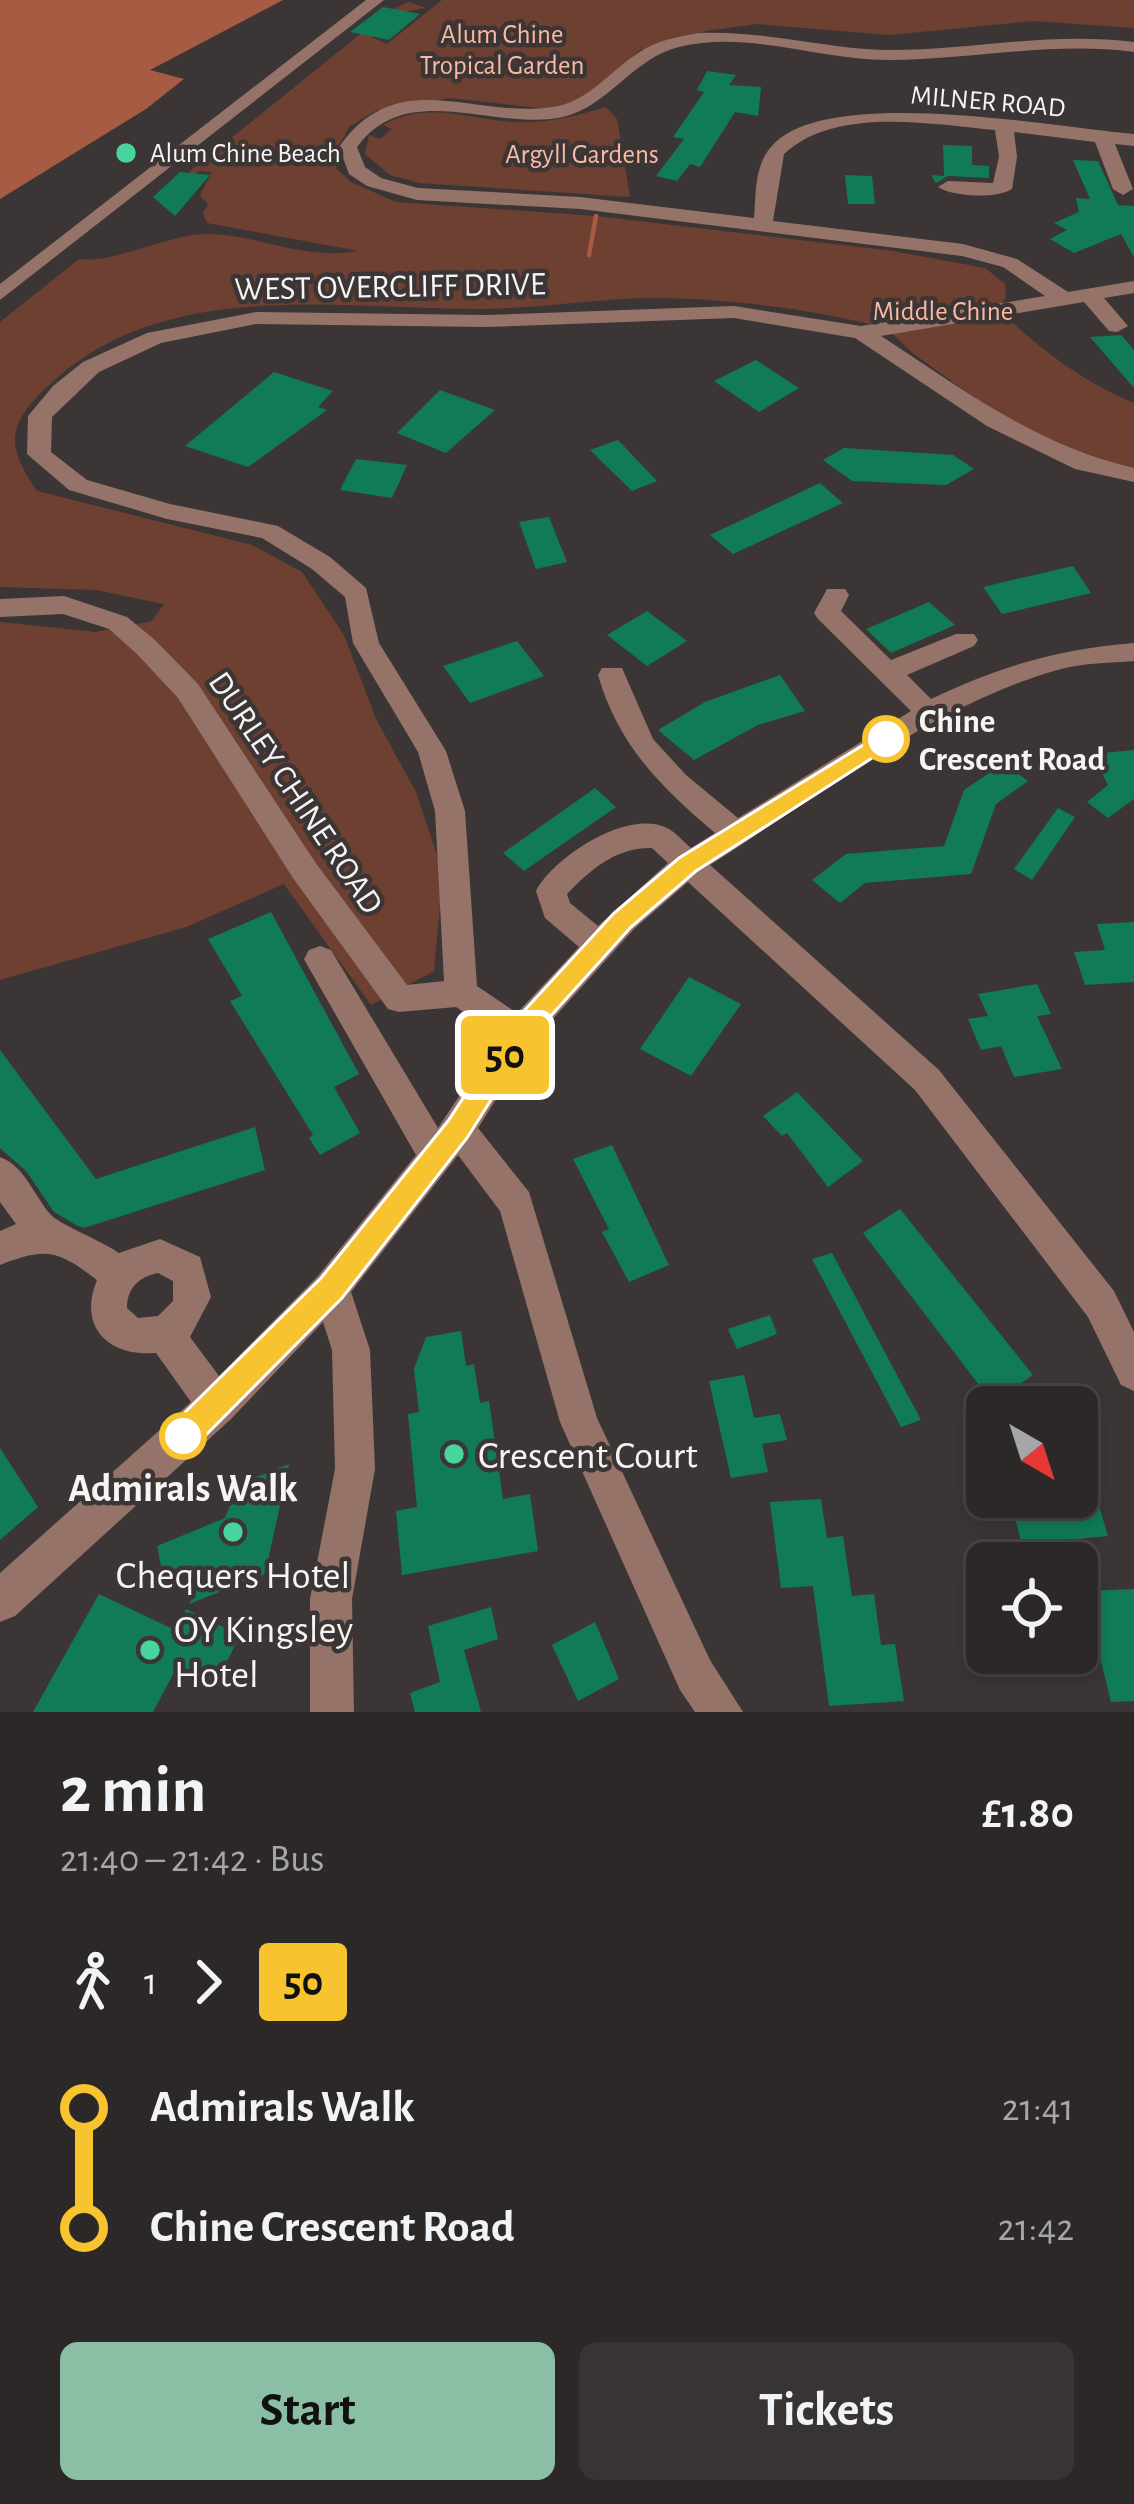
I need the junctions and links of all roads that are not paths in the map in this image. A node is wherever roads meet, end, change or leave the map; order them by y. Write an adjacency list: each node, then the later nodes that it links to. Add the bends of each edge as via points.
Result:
1 (376, 0): 14 (street)
2 (1134, 47): 11 (street, via 1030,41 888,56 691,39 631,62 581,106 515,116 405,107 365,124 348,147 356,170 394,189)
3 (992, 123): 4 (street, MILNER ROAD); 6 (street); 9 (street, via 1007,157 1002,189); 11 (street, MILNER ROAD, via 850,122 783,144 771,163)
4 (1103, 138): 5 (street, MILNER ROAD); 10 (street)
5 (1134, 140)
6 (987, 151)
7 (412, 178): 8 (street)
8 (614, 186)
9 (948, 188)
10 (1123, 189)
11 (764, 225): 15 (street, via 963,250 1010,263)
12 (1134, 287): 13 (street, WEST OVERCLIFF DRIVE)
13 (1087, 292): 15 (street, WEST OVERCLIFF DRIVE); 16 (street)
14 (0, 294)
15 (1062, 297): 17 (street, WEST OVERCLIFF DRIVE)
16 (1117, 326)
17 (861, 333): 18 (street, WEST OVERCLIFF DRIVE, via 995,422 1083,464); 30 (street, WEST OVERCLIFF DRIVE, via 734,312 256,318 120,351 61,391 40,416 39,454 78,484 269,532 357,594 366,643 433,751 450,812)
18 (1134, 475)
19 (836, 595): 23 (street, via 827,613)
20 (0, 608): 30 (street, DURLEY CHINE ROAD, via 64,605 118,623 188,691 399,999)
21 (965, 640): 23 (street)
22 (1134, 652): 25 (street, via 1065,658)
23 (886, 673): 25 (street)
24 (612, 675): 26 (street, via 635,740)
25 (929, 713): 26 (street)
26 (736, 832): 27 (street)
27 (688, 865): 28 (street); 28 (street, via 659,837 638,833 574,866 551,891 556,909); 39 (street, via 927,1080 1101,1304)
28 (599, 946): 31 (street)
29 (320, 959): 32 (street)
30 (461, 993): 31 (street)
31 (520, 1033): 32 (street)
32 (447, 1143): 37 (street); 43 (street, via 516,1204 579,1422 695,1675)
33 (0, 1172): 34 (street)
34 (44, 1234): 35 (street); 36 (street)
35 (0, 1248)
36 (119, 1275): 38 (street, via 108,1295 114,1325 130,1337); 38 (street, via 149,1257 188,1269 195,1288 190,1309)
37 (332, 1288): 40 (street); 42 (street, via 351,1350 355,1469 331,1599)
38 (165, 1334): 40 (street)
39 (1134, 1372)
40 (218, 1405): 41 (street)
41 (0, 1601)
42 (332, 1712)
43 (721, 1712)

